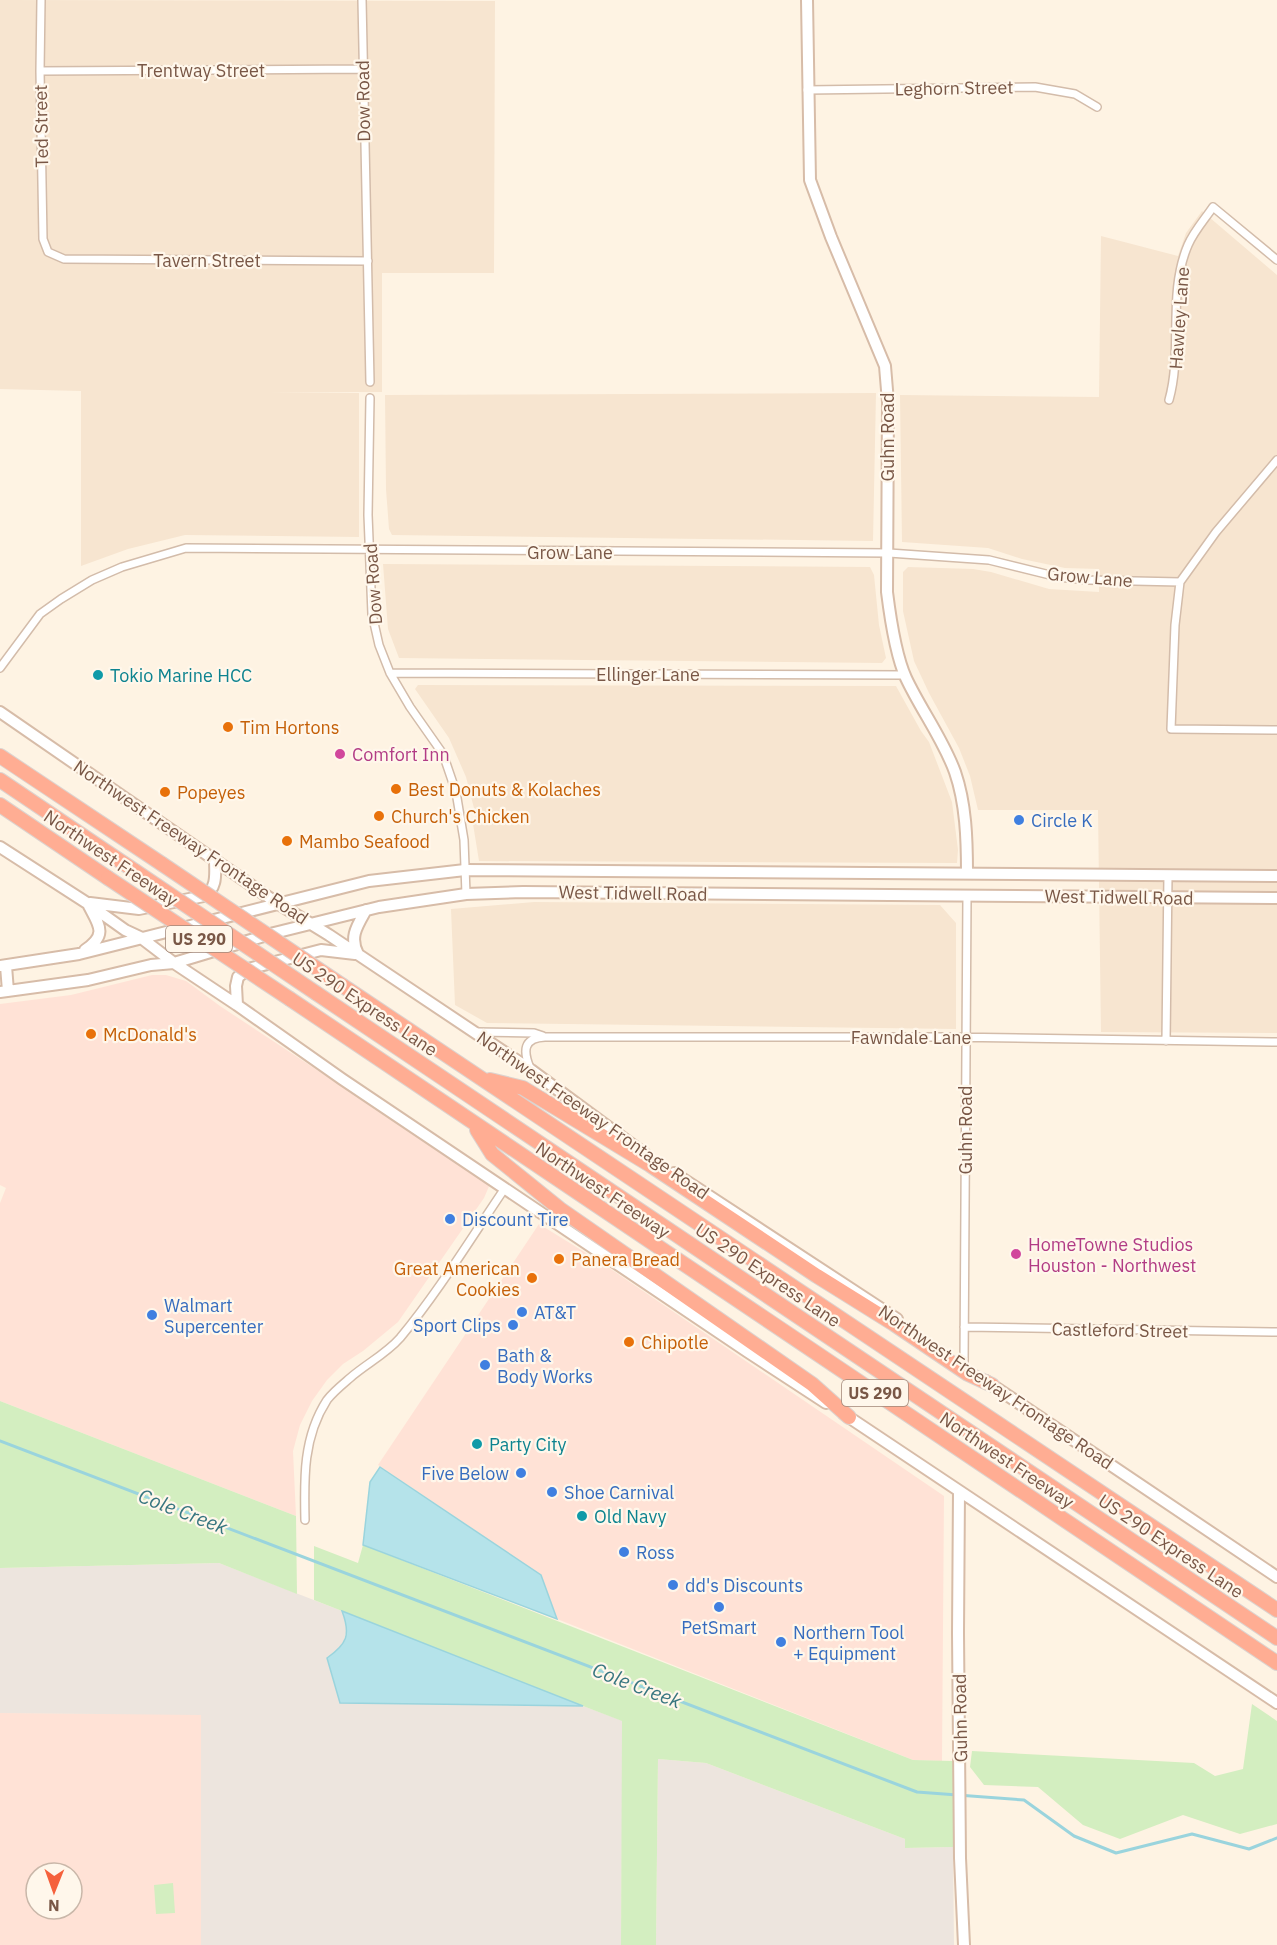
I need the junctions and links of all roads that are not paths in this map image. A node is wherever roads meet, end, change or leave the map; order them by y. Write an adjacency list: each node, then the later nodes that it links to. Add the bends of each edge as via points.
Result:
1 (41, 0): 5 (street, Ted Street)
2 (362, 0): 4 (street, Dow Road)
3 (807, 0): 6 (main road, Guhn Road)
4 (362, 69): 5 (street, Trentway Street); 10 (street, Dow Road)
5 (40, 71): 8 (street, Ted Street, via 43,239)
6 (807, 90): 7 (street, Leghorn Street, via 1035,87 1075,94); 16 (main road, Guhn Road, via 810,180 885,366)
7 (1097, 107)
8 (48, 252): 10 (street, Tavern Street, via 64,259)
9 (1277, 260): 13 (street, Hawley Lane, via 1214,207 1194,234 1183,260 1178,287 1175,373)
10 (368, 261): 11 (street, Dow Road)
11 (370, 382)
12 (370, 398): 15 (street, Dow Road)
13 (1169, 400)
14 (1277, 460): 17 (street)
15 (369, 551): 16 (street, Grow Lane); 18 (street, Grow Lane, via 186,548 122,567 92,580 40,614); 19 (street, Dow Road, via 372,614)
16 (888, 553): 17 (street, Grow Lane, via 989,560 1068,578); 20 (main road, Guhn Road, via 890,616)
17 (1180, 582): 22 (street, via 1171,729)
18 (0, 668)
19 (390, 673): 20 (street, Ellinger Lane); 28 (street, Dow Road, via 443,754 456,792)
20 (905, 675): 31 (main road, Guhn Road, via 954,771 962,796)
21 (0, 712): 27 (main road, Northwest Freeway Frontage Road)
22 (1277, 730)
23 (0, 756): 57 (highway, Northwest Freeway / US 290, bridge)
24 (0, 780): 69 (highway, US 290 Express Lane, bridge)
25 (0, 805): 58 (highway, Northwest Freeway / US 290, bridge)
26 (0, 847): 40 (main road)
27 (215, 859): 40 (main road, via 214,886 204,896 139,909); 41 (main road, Northwest Freeway Frontage Road)
28 (465, 870): 29 (main road, West Tidwell Road); 35 (street, Dow Road); 41 (main road, West Tidwell Road, via 369,881)
29 (630, 871): 30 (main road, West Tidwell Road); 34 (main road)
30 (800, 872): 31 (main road, West Tidwell Road); 36 (main road)
31 (967, 873): 32 (main road, West Tidwell Road)
32 (1168, 875): 33 (main road, West Tidwell Road); 38 (street)
33 (1277, 876)
34 (629, 893): 35 (main road, West Tidwell Road); 36 (main road, West Tidwell Road)
35 (466, 894): 42 (main road, West Tidwell Road)
36 (800, 894): 37 (main road, West Tidwell Road)
37 (968, 896): 38 (main road, West Tidwell Road); 53 (street, Guhn Road)
38 (1168, 897): 39 (main road, West Tidwell Road); 54 (street)
39 (1277, 898)
40 (87, 903): 44 (main road); 45 (main road, via 100,932 96,943)
41 (278, 903): 43 (main road, Northwest Freeway Frontage Road); 44 (main road, West Tidwell Road)
42 (366, 910): 43 (main road, West Tidwell Road); 46 (main road, via 354,937)
43 (311, 924): 46 (main road, Northwest Freeway Frontage Road); 47 (main road, West Tidwell Road)
44 (140, 937): 45 (main road, West Tidwell Road); 47 (main road)
45 (79, 954): 48 (main road, West Tidwell Road)
46 (358, 954): 50 (main road, via 321,950 248,969 237,977); 51 (main road, Northwest Freeway Frontage Road)
47 (174, 963): 49 (main road, West Tidwell Road); 50 (main road)
48 (3, 966): 49 (main road)
49 (4, 992)
50 (237, 1005): 59 (main road)
51 (475, 1032): 52 (street, Fawndale Lane, via 534,1032); 56 (main road, Northwest Freeway Frontage Road)
52 (545, 1037): 53 (street, Fawndale Lane); 56 (street, via 530,1041 526,1048)
53 (966, 1038): 54 (street, Fawndale Lane); 60 (street, Guhn Road)
54 (1166, 1041): 55 (street, Fawndale Lane)
55 (1277, 1042)
56 (531, 1070): 62 (main road, Northwest Freeway Frontage Road, via 638,1150)
57 (479, 1077): 63 (highway, via 522,1088 552,1106 650,1165 968,1374); 68 (highway, Northwest Freeway / US 290)
58 (473, 1123): 64 (highway, via 492,1154 560,1209 812,1384); 70 (highway, Northwest Freeway / US 290)
59 (505, 1188): 64 (main road); 66 (street, via 399,1340 328,1399 312,1431 304,1473)
60 (964, 1327): 61 (street, Castleford Street); 62 (street, Guhn Road)
61 (1277, 1332)
62 (964, 1364): 63 (main road, Northwest Freeway Frontage Road)
63 (992, 1385): 67 (main road, Northwest Freeway Frontage Road)
64 (849, 1417): 65 (main road)
65 (959, 1491): 71 (main road); 72 (main road, Guhn Road)
66 (305, 1520)
67 (1277, 1577)
68 (1277, 1610)
69 (1277, 1638)
70 (1277, 1663)
71 (1277, 1703)
72 (964, 1945)

